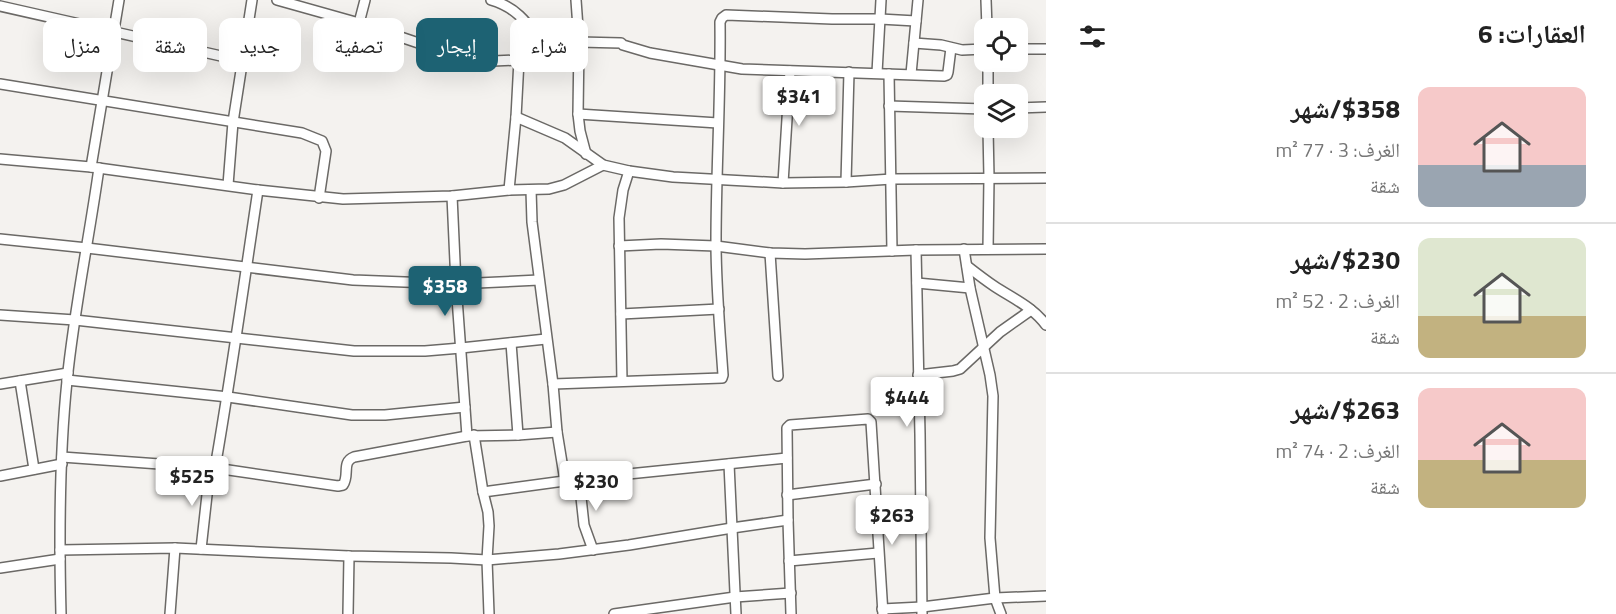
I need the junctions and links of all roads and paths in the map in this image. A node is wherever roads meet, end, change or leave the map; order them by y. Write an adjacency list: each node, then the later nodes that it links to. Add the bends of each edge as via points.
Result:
1 (119, 0): 14 (street)
2 (252, 0): 15 (street)
3 (277, 0): 11 (street)
4 (365, 0): 17 (street)
5 (491, 0): 10 (street)
6 (576, 0): 19 (street)
7 (881, 0): 21 (street)
8 (918, 0): 22 (street)
9 (986, 0): 20 (street)
10 (504, 2): 18 (street)
11 (294, 3): 16 (street)
12 (0, 6): 13 (street)
13 (54, 18)
14 (116, 18)
15 (249, 18)
16 (343, 18)
17 (360, 18)
18 (522, 18)
19 (577, 18)
20 (987, 18)
21 (880, 19): 22 (street); 33 (street, via 726,15 720,22); 40 (street)
22 (916, 21): 26 (street)
23 (121, 33): 31 (street)
24 (404, 38): 32 (street, via 460,57)
25 (588, 42): 33 (street, via 621,43 639,51)
26 (914, 43): 27 (street); 42 (street)
27 (951, 48): 28 (street); 42 (street, via 947,75)
28 (974, 49)
29 (1028, 49): 30 (street)
30 (1046, 49)
31 (219, 55)
32 (510, 60)
33 (721, 66): 34 (street); 52 (street)
34 (790, 70): 39 (street); 64 (street)
35 (106, 72): 44 (street)
36 (241, 72): 51 (street)
37 (518, 72): 50 (street)
38 (579, 72): 49 (street)
39 (849, 72): 40 (street); 63 (street)
40 (878, 73): 41 (street)
41 (889, 74): 42 (street); 45 (street)
42 (911, 74)
43 (0, 84): 44 (street)
44 (102, 100): 51 (street); 57 (street)
45 (890, 105): 48 (street); 61 (street)
46 (1046, 107): 47 (street)
47 (1028, 108)
48 (974, 109)
49 (578, 114): 52 (street); 54 (street)
50 (516, 117): 54 (street, via 559,135); 67 (street)
51 (233, 122): 65 (street); 70 (street, via 302,133 322,141 326,151)
52 (718, 123): 62 (street)
53 (988, 138): 59 (street)
54 (586, 154): 56 (street)
55 (0, 159): 57 (street)
56 (603, 165): 58 (street); 68 (street, via 564,185)
57 (95, 168): 65 (street); 74 (street)
58 (629, 171): 62 (street); 72 (street, via 620,204)
59 (989, 178): 60 (street); 61 (street); 76 (street)
60 (1046, 178)
61 (892, 179): 63 (street); 79 (street)
62 (716, 180): 64 (street); 73 (street)
63 (846, 182): 64 (street)
64 (783, 183)
65 (228, 185): 66 (street)
66 (258, 190): 70 (street); 82 (street)
67 (509, 190): 68 (street); 69 (street)
68 (531, 190): 83 (street)
69 (452, 196): 70 (street); 85 (street)
70 (319, 198)
71 (0, 239): 74 (street)
72 (619, 246): 73 (street); 89 (street)
73 (716, 246): 80 (street); 87 (street)
74 (87, 248): 82 (street); 91 (street)
75 (964, 249): 76 (street); 78 (street); 81 (street)
76 (988, 249): 77 (street)
77 (1046, 249)
78 (916, 250): 79 (street); 84 (street)
79 (892, 251): 80 (street)
80 (770, 253): 100 (street)
81 (967, 266): 86 (street); 88 (street)
82 (246, 267): 85 (street, via 353,280); 93 (street)
83 (539, 280): 85 (street); 94 (street)
84 (917, 283): 86 (street); 98 (street)
85 (456, 284): 97 (street)
86 (970, 288): 96 (street)
87 (719, 309): 89 (street); 102 (street, via 722,378)
88 (1032, 310): 92 (street); 96 (street)
89 (621, 314): 102 (street)
90 (0, 315): 91 (street)
91 (75, 320): 93 (street); 99 (street)
92 (1046, 325)
93 (235, 338): 97 (street, via 354,351); 105 (street)
94 (546, 339): 95 (street); 104 (street)
95 (511, 344): 97 (street); 109 (street)
96 (983, 347): 98 (street, via 960,369); 135 (street, via 993,396 990,538)
97 (461, 348): 106 (street)
98 (918, 375): 136 (street)
99 (68, 376): 101 (street); 105 (street); 111 (street)
100 (778, 376)
101 (20, 381): 103 (street); 114 (street)
102 (622, 381): 104 (street)
103 (0, 384)
104 (553, 384): 107 (street)
105 (228, 397): 106 (street, via 352,415); 113 (street)
106 (465, 407): 108 (street)
107 (557, 432): 109 (street); 117 (street)
108 (470, 435): 109 (street); 113 (street, via 354,457 346,464 346,481 338,486); 119 (street)
109 (518, 435)
110 (787, 458): 112 (street); 118 (street, via 790,425 868,419); 120 (street)
111 (62, 460): 113 (street); 114 (street); 127 (street)
112 (729, 464): 116 (street); 122 (street)
113 (213, 468): 124 (street)
114 (34, 470): 115 (street)
115 (0, 476)
116 (579, 479): 117 (street); 125 (street, via 584,525)
117 (565, 481): 119 (street)
118 (876, 484): 120 (street); 126 (street)
119 (483, 492): 129 (street, via 489,526)
120 (787, 495): 121 (street)
121 (788, 520): 122 (street); 130 (street)
122 (732, 528): 125 (street); 134 (street)
123 (175, 548): 124 (street); 127 (street); 139 (street)
124 (201, 549): 128 (street)
125 (593, 550): 129 (street)
126 (878, 553): 130 (street); 137 (street)
127 (60, 554): 131 (street); 138 (street)
128 (350, 556): 129 (street); 140 (street)
129 (487, 560): 141 (street)
130 (789, 561): 132 (street)
131 (0, 568)
132 (791, 593): 134 (street); 144 (street)
133 (1046, 596): 135 (street)
134 (735, 597): 142 (street); 143 (street)
135 (995, 598): 136 (street); 145 (street)
136 (922, 610): 137 (street)
137 (883, 611)
138 (61, 614)
139 (170, 614)
140 (348, 614)
141 (489, 614)
142 (614, 614)
143 (736, 614)
144 (791, 614)
145 (1001, 614)

